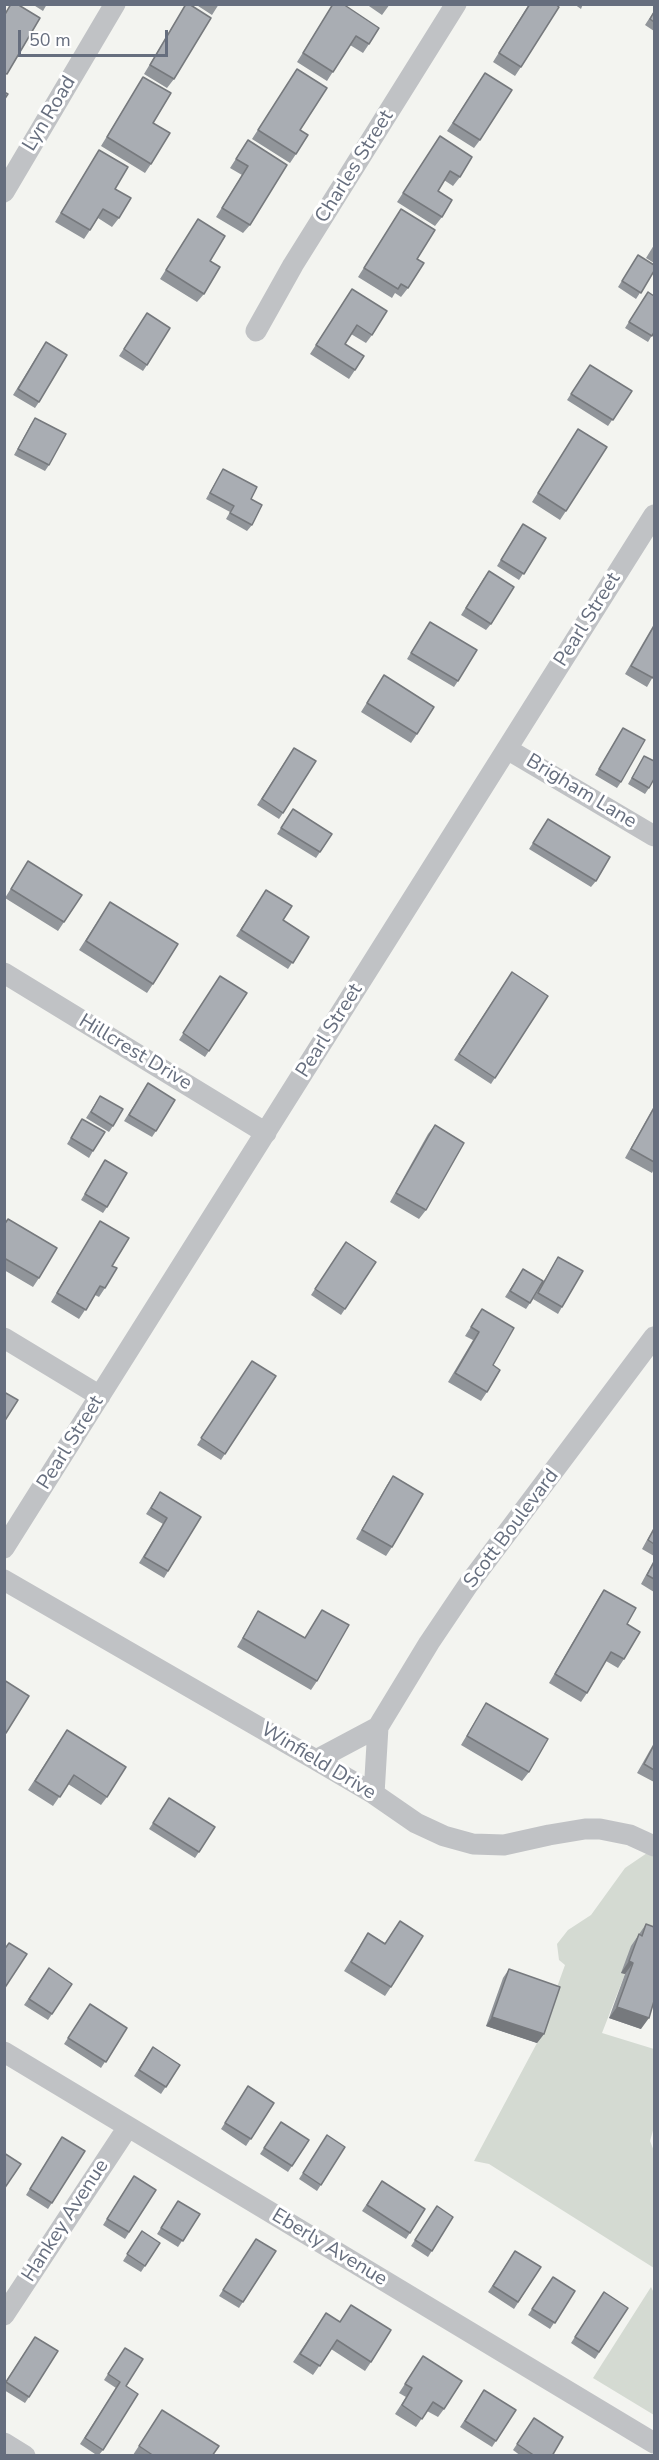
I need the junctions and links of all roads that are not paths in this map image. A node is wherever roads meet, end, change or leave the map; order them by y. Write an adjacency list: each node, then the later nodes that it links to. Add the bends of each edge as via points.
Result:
1 (115, 4): 3 (street, Lyn Road)
2 (456, 4): 4 (street, Charles Street)
3 (4, 192)
4 (256, 331)
5 (654, 514): 6 (street, Pearl Street)
6 (507, 749): 7 (street, Brigham Lane); 9 (street, Pearl Street)
7 (654, 836)
8 (4, 973): 9 (street, Hillcrest Drive)
9 (266, 1132): 12 (street, Pearl Street)
10 (654, 1337): 15 (street, Scott Boulevard, via 468,1585)
11 (4, 1338): 12 (street)
12 (100, 1396): 13 (street, Pearl Street)
13 (4, 1548)
14 (4, 1581): 16 (street, Winfield Drive)
15 (378, 1727): 16 (street); 17 (street, Scott Boulevard)
16 (316, 1760): 17 (street, Winfield Drive)
17 (374, 1794): 18 (street, Winfield Drive, via 416,1823 473,1844 504,1845 600,1829 630,1835)
18 (654, 1846)
19 (4, 2052): 20 (street, Eberly Avenue)
20 (128, 2127): 21 (street, Hankey Avenue); 23 (street, Eberly Avenue)
21 (4, 2315)
22 (4, 2443): 24 (street)
23 (654, 2443)
24 (25, 2456)

